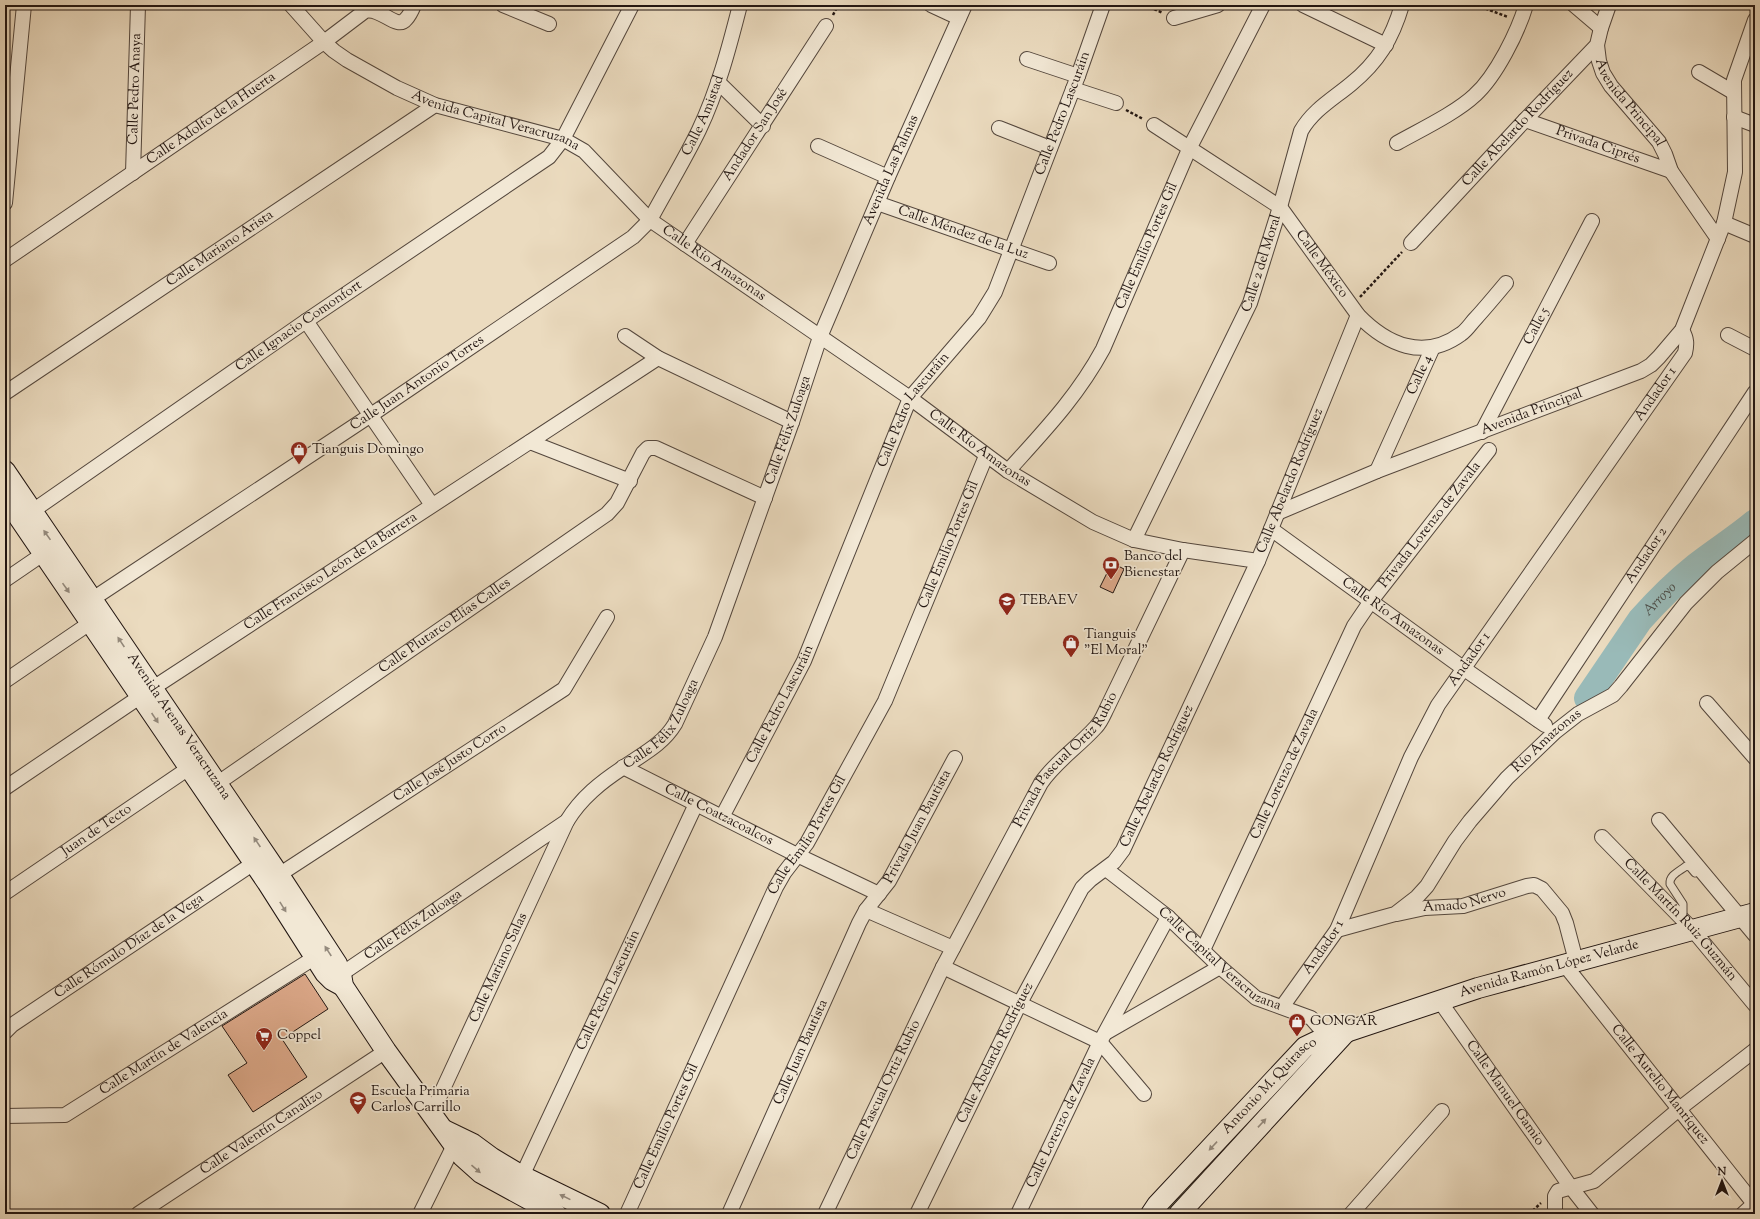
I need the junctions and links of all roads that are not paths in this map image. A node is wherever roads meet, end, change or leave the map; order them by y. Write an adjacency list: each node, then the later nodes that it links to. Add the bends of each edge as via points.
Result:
1 (24, 5): 48 (street)
2 (138, 5): 46 (street, Calle Pedro Anaya)
3 (292, 5): 24 (street, Avenida Capital Veracruzana)
4 (414, 5): 24 (street, Calle Adolfo de la Huerta, via 402,23 396,23 376,10 366,11)
5 (503, 5): 21 (street)
6 (632, 5): 40 (street, Calle Ignacio Comonfort)
7 (740, 5): 29 (street, Calle Amistad)
8 (931, 5): 18 (street)
9 (965, 5): 18 (street, Avenida Las Palmas)
10 (1103, 5): 30 (street, Calle Pedro Lascuráin)
11 (1218, 5): 19 (street)
12 (1263, 5): 43 (street, Calle Emilio Portes Gil)
13 (1303, 5): 25 (street)
14 (1402, 5): 25 (street, Calle 2 del Moral)
15 (1526, 5): 41 (street, via 1504,57 1475,95)
16 (1574, 5): 23 (street)
17 (1609, 5): 23 (street)
18 (959, 18): 47 (street, Avenida Las Palmas)
19 (1174, 18)
20 (1755, 20): 31 (street, Avenida Principal, via 1737,67)
21 (549, 24)
22 (826, 26): 38 (street, Andador San José)
23 (1601, 28): 26 (street)
24 (324, 42): 33 (street, Avenida Capital Veracruzana, via 346,60); 46 (street, Calle Adolfo de la Huerta)
25 (1386, 45): 50 (street, Calle 2 del Moral, via 1366,71 1307,120 1301,130)
26 (1597, 45): 35 (street, Calle Abelardo Rodríguez); 45 (street, Avenida Principal, via 1599,61 1610,86 1659,142)
27 (1027, 59): 30 (street)
28 (1699, 72): 31 (street)
29 (718, 82): 38 (street); 51 (street, Calle Amistad, via 698,131)
30 (1075, 82): 32 (street); 44 (street, Calle Pedro Lascuráin)
31 (1733, 92): 34 (street, Avenida Principal)
32 (1116, 104)
33 (435, 105): 40 (street, Avenida Capital Veracruzana); 72 (street, Calle Mariano Arista)
34 (1734, 117): 37 (street); 53 (street, Avenida Principal, via 1735,172)
35 (1525, 120): 45 (street, Privada Ciprés); 56 (street, Calle Abelardo Rodríguez)
36 (1154, 125): 43 (street, Calle México)
37 (1755, 125)
38 (763, 126): 57 (street, Andador San José)
39 (999, 128): 44 (street)
40 (563, 139): 51 (street, Avenida Capital Veracruzana, via 584,151); 63 (street, Calle Ignacio Comonfort, via 549,157)
41 (1397, 144)
42 (818, 146): 47 (street)
43 (1190, 147): 50 (street, Calle México); 81 (street, Calle Emilio Portes Gil, via 1103,349 1089,375 1073,398)
44 (1050, 148): 58 (street, Calle Pedro Lascuráin)
45 (1671, 171): 55 (street, Avenida Principal)
46 (133, 173): 59 (street, Calle Adolfo de la Huerta)
47 (888, 177): 49 (street, Avenida Las Palmas)
48 (5, 203)
49 (877, 203): 58 (street, Calle Méndez de la Luz); 67 (street, Avenida Las Palmas)
50 (1280, 207): 62 (street, Calle México); 90 (street, Calle 2 del Moral, via 1250,303)
51 (650, 220): 57 (street, Calle Río Amazonas); 74 (street, Calle Juan Antonio Torres, via 633,237)
52 (1592, 221): 76 (street, Calle 5)
53 (1724, 223): 54 (street); 55 (street, Avenida Principal)
54 (1755, 236)
55 (1718, 239): 64 (street, Avenida Principal)
56 (1410, 243)
57 (685, 244): 67 (street, Calle Río Amazonas)
58 (1010, 250): 60 (street, Calle Méndez de la Luz); 73 (street, Calle Pedro Lascuráin, via 995,292 987,306)
59 (5, 260)
60 (1049, 264)
61 (1506, 284): 68 (street, Calle 4, via 1463,333)
62 (1355, 311): 68 (street, Calle México, via 1372,330 1390,340 1408,347); 88 (street, Calle Abelardo Rodríguez)
63 (306, 321): 74 (street); 87 (street, Calle Ignacio Comonfort)
64 (1682, 330): 76 (street, Avenida Principal, via 1659,357 1641,371); 99 (street, Andador 1, via 1687,345 1684,353)
65 (1728, 335): 69 (street)
66 (625, 336): 70 (street)
67 (820, 337): 73 (street, Calle Río Amazonas); 75 (street, Calle Félix Zuloaga)
68 (1433, 347): 82 (street, Calle 4)
69 (1755, 349)
70 (658, 358): 75 (street); 77 (street, Calle Francisco León de la Barrera)
71 (1755, 392): 103 (street, Andador 2)
72 (5, 393)
73 (910, 398): 79 (street, Calle Río Amazonas); 112 (street, Calle Pedro Lascuráin, via 804,661)
74 (371, 415): 86 (street); 97 (street, Calle Juan Antonio Torres)
75 (792, 422): 85 (street, Calle Félix Zuloaga)
76 (1482, 432): 82 (street, Avenida Principal)
77 (530, 442): 83 (street); 86 (street, Calle Francisco León de la Barrera)
78 (1489, 450): 96 (street, Privada Lorenzo de Zavala)
79 (986, 456): 81 (street, Calle Río Amazonas); 116 (street, Calle Emilio Portes Gil, via 886,701 807,843)
80 (5, 471): 87 (main road, Avenida Atenas Veracruzana)
81 (1008, 471): 90 (street, Calle Río Amazonas, via 1093,522)
82 (1377, 471): 88 (street, Avenida Principal)
83 (630, 481): 85 (street, Calle Plutarco Elías Calles, via 643,452 648,448 656,448); 109 (street, Calle Plutarco Elías Calles, via 607,514)
84 (5, 497): 93 (main road, Avenida Atenas Veracruzana)
85 (765, 498): 107 (street, Calle Félix Zuloaga, via 715,637 675,724 668,736)
86 (432, 505): 101 (street, Calle Francisco León de la Barrera)
87 (31, 512): 97 (main road, Avenida Atenas Veracruzana, one-way to 87)
88 (1277, 513): 89 (street, Calle Abelardo Rodríguez)
89 (1271, 529): 94 (street, Calle Abelardo Rodríguez); 96 (street, Calle Río Amazonas)
90 (1134, 540): 92 (street, Calle Río Amazonas)
91 (1755, 541): 104 (street, Río Amazonas, via 1686,602 1613,695 1578,714)
92 (1183, 550): 94 (street, Calle Río Amazonas); 130 (street, Privada Pascual Ortiz Rubio, via 1107,708 1097,725 1058,762 1041,783)
93 (43, 554): 95 (street); 97 (main road, Avenida Atenas Veracruzana, one-way to 97)
94 (1258, 561): 118 (street, Calle Abelardo Rodríguez, via 1123,850)
95 (5, 580)
96 (1371, 601): 99 (street, Calle Río Amazonas); 131 (street, Calle Lorenzo de Zavala, via 1354,626)
97 (87, 610): 100 (street, Calle Juan Antonio Torres); 101 (main road, Avenida Atenas Veracruzana)
98 (607, 617): 119 (street, Calle José Justo Corro, via 564,689)
99 (1464, 668): 103 (street, Calle Río Amazonas); 128 (street, Andador 1, via 1438,705 1411,757)
100 (5, 681)
101 (147, 692): 108 (main road, Avenida Atenas Veracruzana, one-way to 108); 109 (main road, Avenida Atenas Veracruzana); 110 (street, Calle Francisco León de la Barrera)
102 (1707, 702): 106 (street)
103 (1538, 720): 104 (street, Calle Río Amazonas)
104 (1555, 732): 124 (street, Río Amazonas, via 1507,778 1455,841 1427,886)
105 (955, 758): 122 (street, Privada Juan Bautista, via 889,881)
106 (1755, 758)
107 (623, 767): 111 (street, Calle Coatzacoalcos); 114 (street, Calle Félix Zuloaga, via 587,794)
108 (189, 768): 117 (main road, Avenida Atenas Veracruzana); 120 (street, Juan de Tecto)
109 (218, 783): 119 (main road, Avenida Atenas Veracruzana, one-way to 109)
110 (5, 788)
111 (696, 804): 112 (street, Calle Coatzacoalcos); 151 (street, Calle Pedro Lascuráin)
112 (722, 817): 116 (street, Calle Coatzacoalcos)
113 (1659, 820): 121 (street)
114 (567, 821): 136 (street, Calle Félix Zuloaga); 150 (street, Calle Mariano Salas)
115 (1602, 837): 127 (street, Calle Martín Ruiz Guzmán)
116 (797, 855): 122 (street, Calle Coatzacoalcos); 158 (street, Calle Emilio Portes Gil, via 776,887)
117 (254, 863): 119 (main road, Avenida Atenas Veracruzana); 141 (street, Calle Rómulo Díaz de la Vega)
118 (1106, 869): 126 (street, Calle Capital Veracruzana); 138 (street, Calle Abelardo Rodríguez, via 1082,888)
119 (273, 878): 132 (main road, Avenida Atenas Veracruzana, one-way to 132); 136 (main road, Avenida Atenas Veracruzana, one-way to 119, via 337,964)
120 (5, 893)
121 (1720, 893): 125 (street); 127 (lane, via 1711,892 1690,867 1686,866 1671,876 1670,884 1684,907)
122 (879, 894): 123 (street, Calle Juan Bautista)
123 (866, 910): 130 (street); 159 (street, Calle Juan Bautista)
124 (1395, 914): 128 (street, Río Amazonas); 133 (street, Amado Nervo, via 1425,908 1463,906 1534,885 1542,889 1562,913 1566,923)
125 (1748, 915): 127 (main road, Avenida Ramón López Velarde); 129 (street)
126 (1168, 917): 131 (street, Calle Capital Veracruzana); 142 (street, Calle Lorenzo de Zavala)
127 (1688, 924): 133 (main road, Avenida Ramón López Velarde); 139 (street, Calle Martín Ruiz Guzmán)
128 (1338, 930): 140 (street, Andador 1)
129 (1755, 935)
130 (953, 948): 134 (street, Privada Pascual Ortiz Rubio)
131 (1203, 950): 135 (street, Calle Capital Veracruzana)
132 (314, 958): 136 (main road, Avenida Atenas Veracruzana); 149 (street, Calle Martín de Valencia, via 65,1115)
133 (1570, 962): 137 (main road, Avenida Ramón López Velarde); 147 (street, Calle Aurelio Manríquez)
134 (943, 967): 138 (street); 160 (street, Calle Pascual Ortiz Rubio)
135 (1220, 967): 140 (street, Calle Capital Veracruzana, via 1256,998); 142 (street)
136 (338, 980): 145 (main road, Avenida Atenas Veracruzana)
137 (1439, 1000): 143 (main road, Avenida Ramón López Velarde); 152 (street, Calle Manuel Gamio)
138 (1020, 1003): 142 (street); 161 (street, Calle Abelardo Rodríguez)
139 (1755, 1005)
140 (1282, 1007): 143 (street, Calle Capital Veracruzana, via 1311,1018)
141 (5, 1032)
142 (1103, 1037): 146 (street); 162 (street, Calle Lorenzo de Zavala)
143 (1336, 1037): 163 (main road, Antonio M. Quirasco, one-way to 163, via 1305,1047); 164 (main road, Antonio M. Quirasco, one-way to 143)
144 (1755, 1050): 147 (street)
145 (386, 1051): 150 (main road, Avenida Atenas Veracruzana); 155 (street, Calle Valentín Canalizo)
146 (1144, 1094)
147 (1679, 1109): 152 (street, via 1594,1181); 153 (street, Calle Aurelio Manríquez)
148 (1442, 1111): 165 (street)
149 (5, 1116)
150 (446, 1131): 151 (main road, Avenida Atenas Veracruzana, via 474,1144); 154 (main road, Avenida Atenas Veracruzana, one-way to 154, via 462,1156 481,1173); 156 (street, Calle Mariano Salas)
151 (522, 1176): 157 (main road, Avenida Atenas Veracruzana, one-way to 151)
152 (1570, 1186): 166 (street, via 1558,1191 1555,1196); 167 (street, Calle Manuel Gamio)
153 (1755, 1204): 168 (street)
154 (547, 1212)
155 (138, 1214)
156 (420, 1214)
157 (600, 1214)
158 (627, 1214)
159 (729, 1214)
160 (825, 1214)
161 (917, 1214)
162 (1018, 1214)
163 (1151, 1214)
164 (1179, 1214)
165 (1350, 1214)
166 (1555, 1214)
167 (1592, 1214)
168 (1743, 1214)

